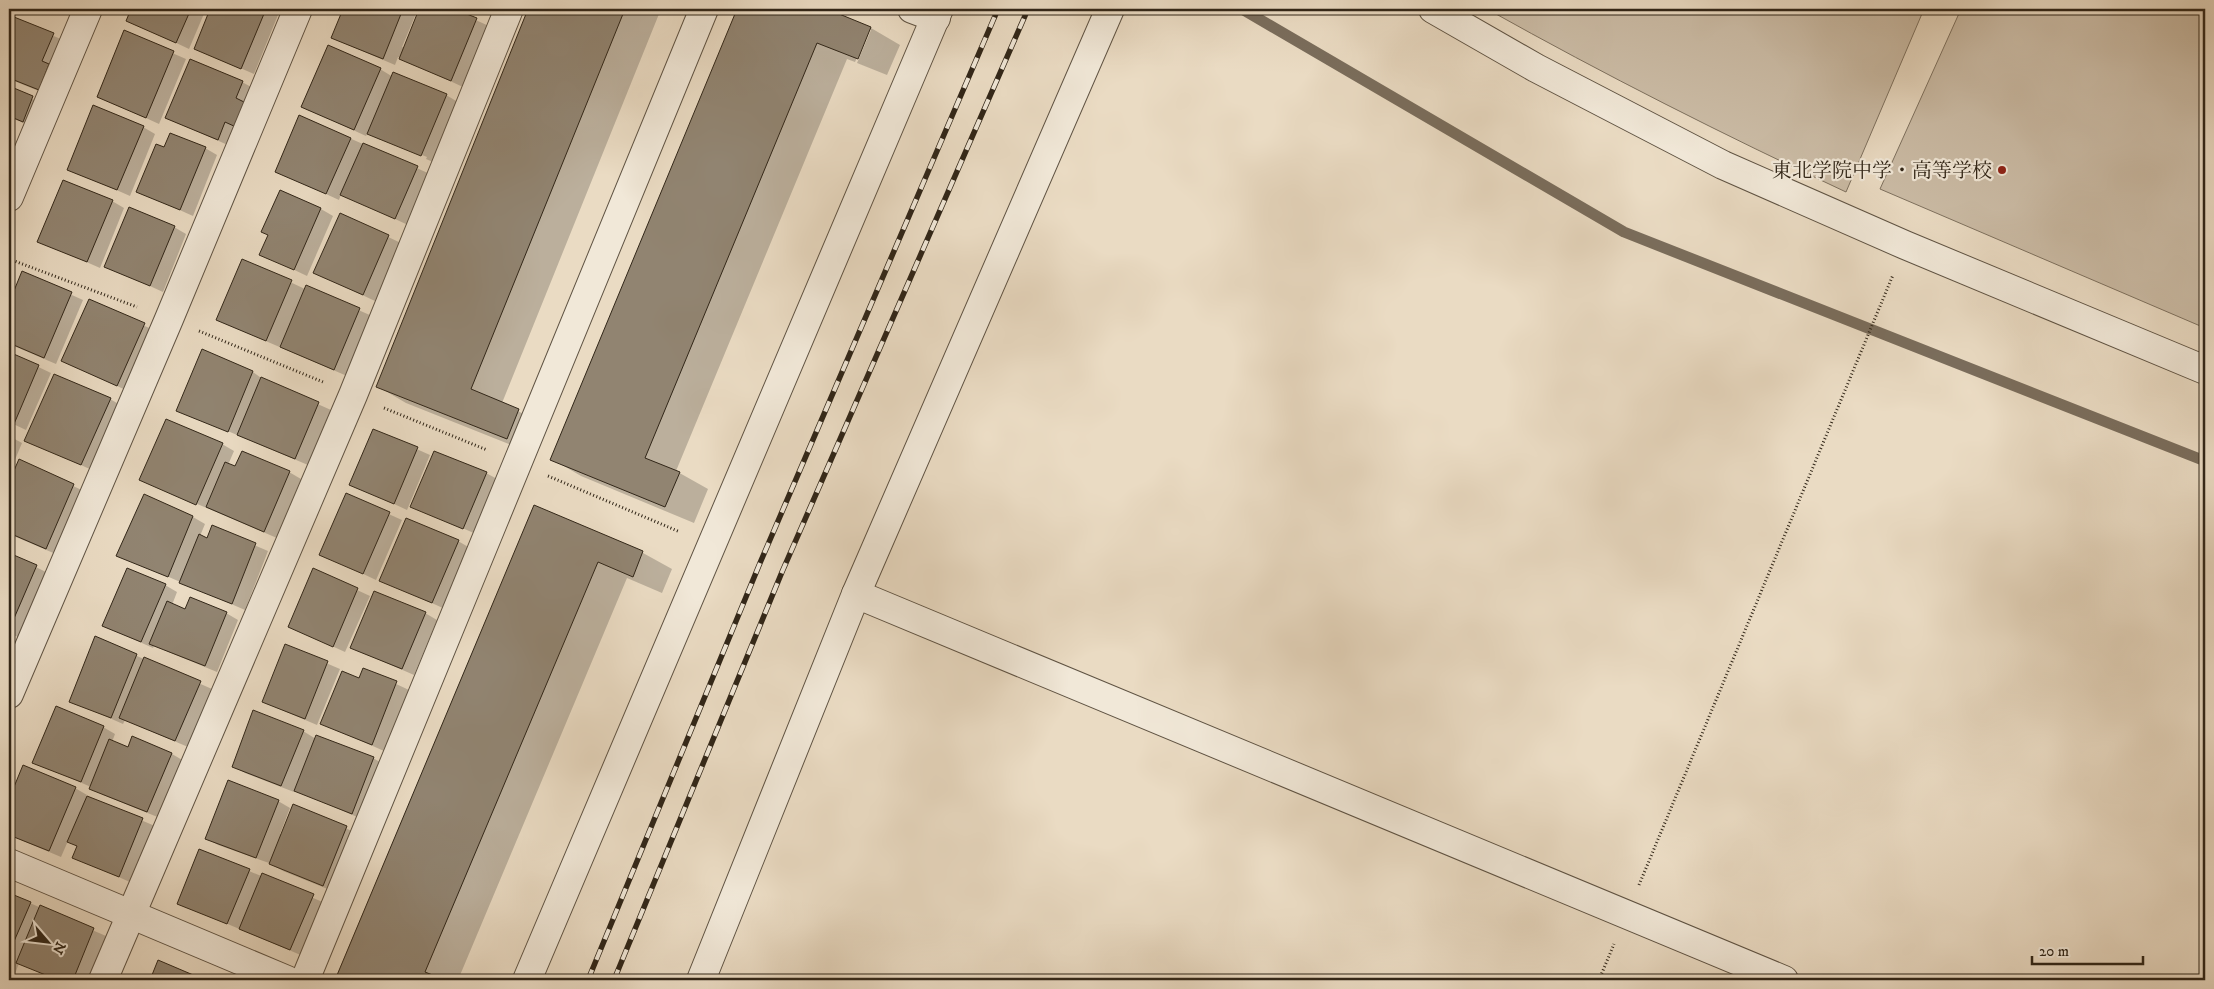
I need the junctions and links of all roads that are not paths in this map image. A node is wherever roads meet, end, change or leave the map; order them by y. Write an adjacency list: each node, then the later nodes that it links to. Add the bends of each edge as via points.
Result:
1 (88, 9): 8 (street)
2 (298, 9): 11 (street, via 170,319)
3 (509, 9): 13 (street, via 353,395)
4 (704, 9): 16 (street)
5 (1110, 9): 10 (street)
6 (1433, 9): 9 (street, via 1536,68 1723,165 1904,245)
7 (929, 12): 17 (street)
8 (9, 197)
9 (2205, 370)
10 (856, 594): 18 (street); 19 (street)
11 (9, 694)
12 (9, 863): 13 (street)
13 (131, 915): 14 (street); 15 (street)
14 (103, 980)
15 (287, 980)
16 (305, 980)
17 (527, 980)
18 (701, 980)
19 (1784, 980)

